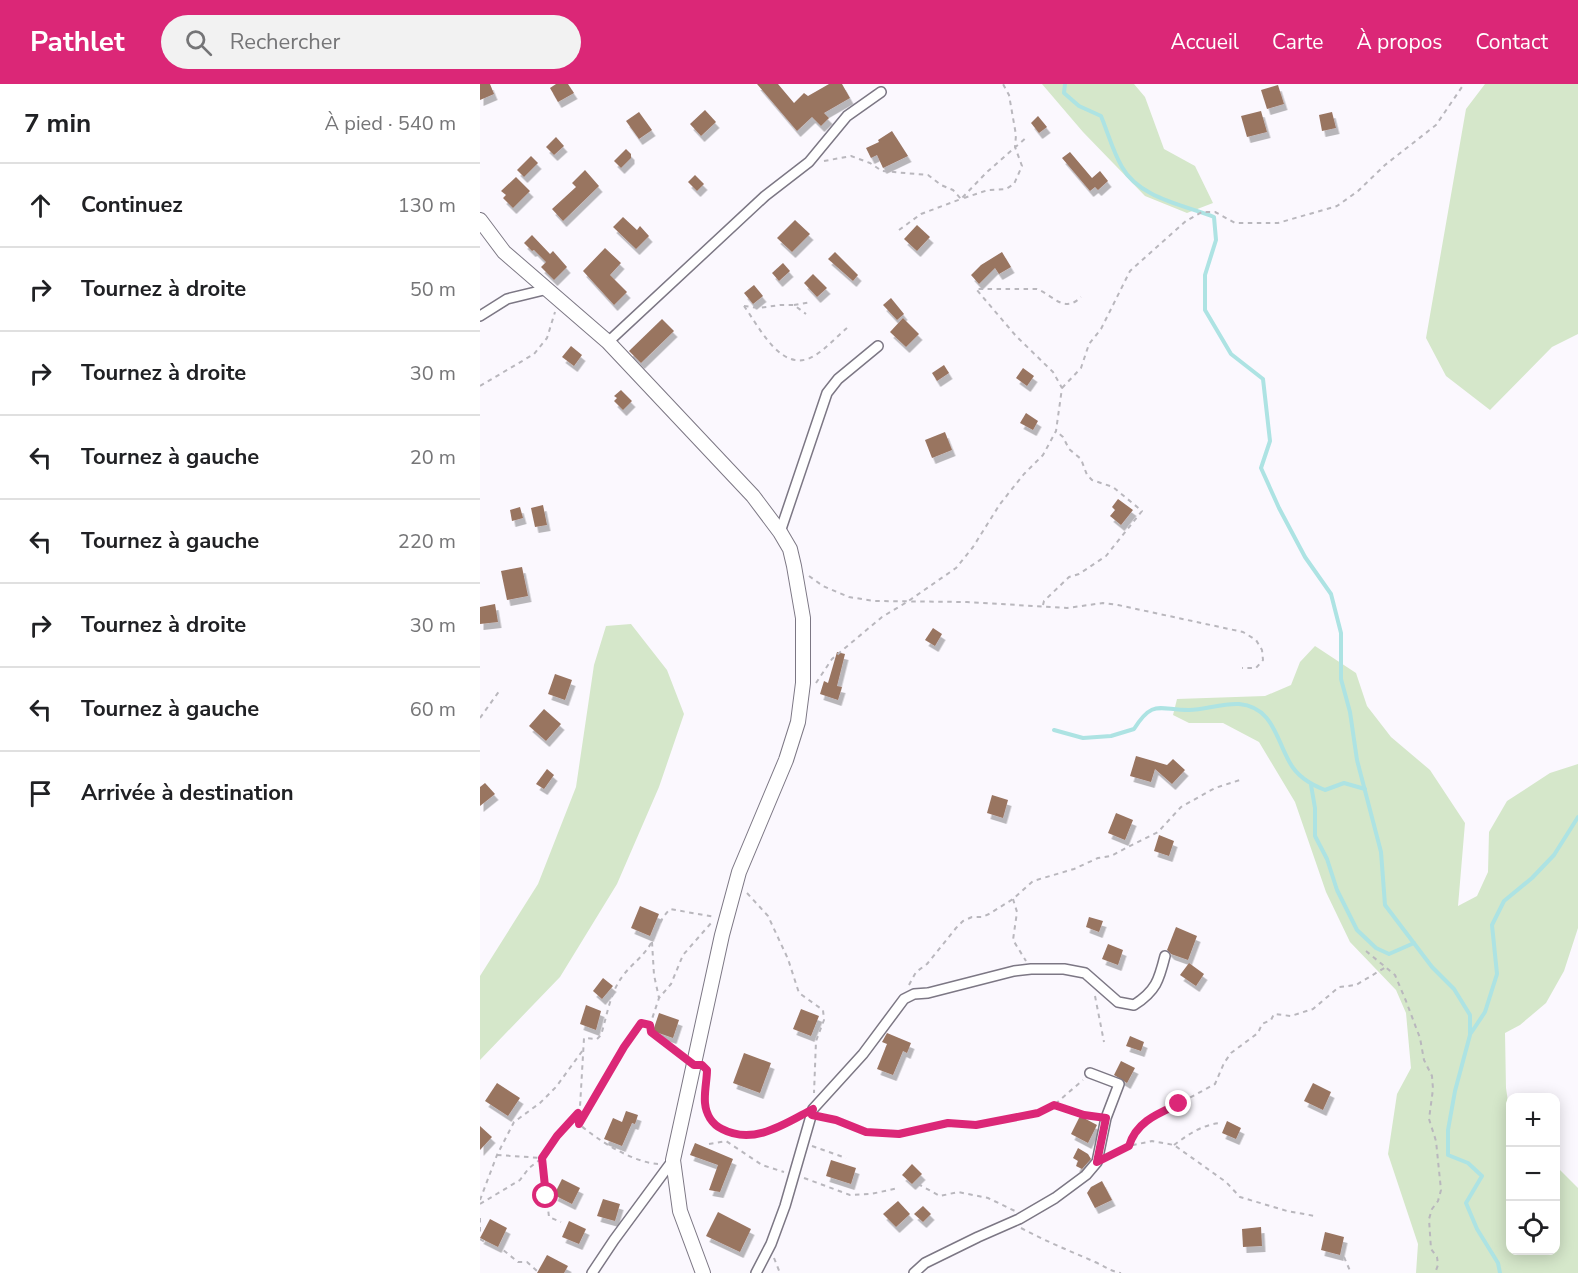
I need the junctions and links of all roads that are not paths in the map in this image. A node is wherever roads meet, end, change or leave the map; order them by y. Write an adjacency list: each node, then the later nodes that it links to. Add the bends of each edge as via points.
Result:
1 (881, 92): 5 (street, via 847,116 809,162 765,196)
2 (480, 220): 3 (street, via 504,252)
3 (548, 289): 4 (street, via 507,299); 5 (street)
4 (480, 316)
5 (608, 342): 7 (street, via 753,496)
6 (878, 346): 7 (street, via 827,393)
7 (780, 532): 10 (street, via 790,549 803,618 803,683 798,722 737,882)
8 (1164, 956): 13 (street, via 1153,990 1134,1005 1118,1002 1085,973 1064,969 1031,969 904,999 812,1112 788,1196 768,1252)
9 (1090, 1073): 14 (street, via 1119,1084 1106,1118 1097,1162 1055,1198 925,1263)
10 (674, 1160): 11 (street); 12 (street, via 680,1211)
11 (592, 1273)
12 (703, 1273)
13 (756, 1273)
14 (914, 1273)

